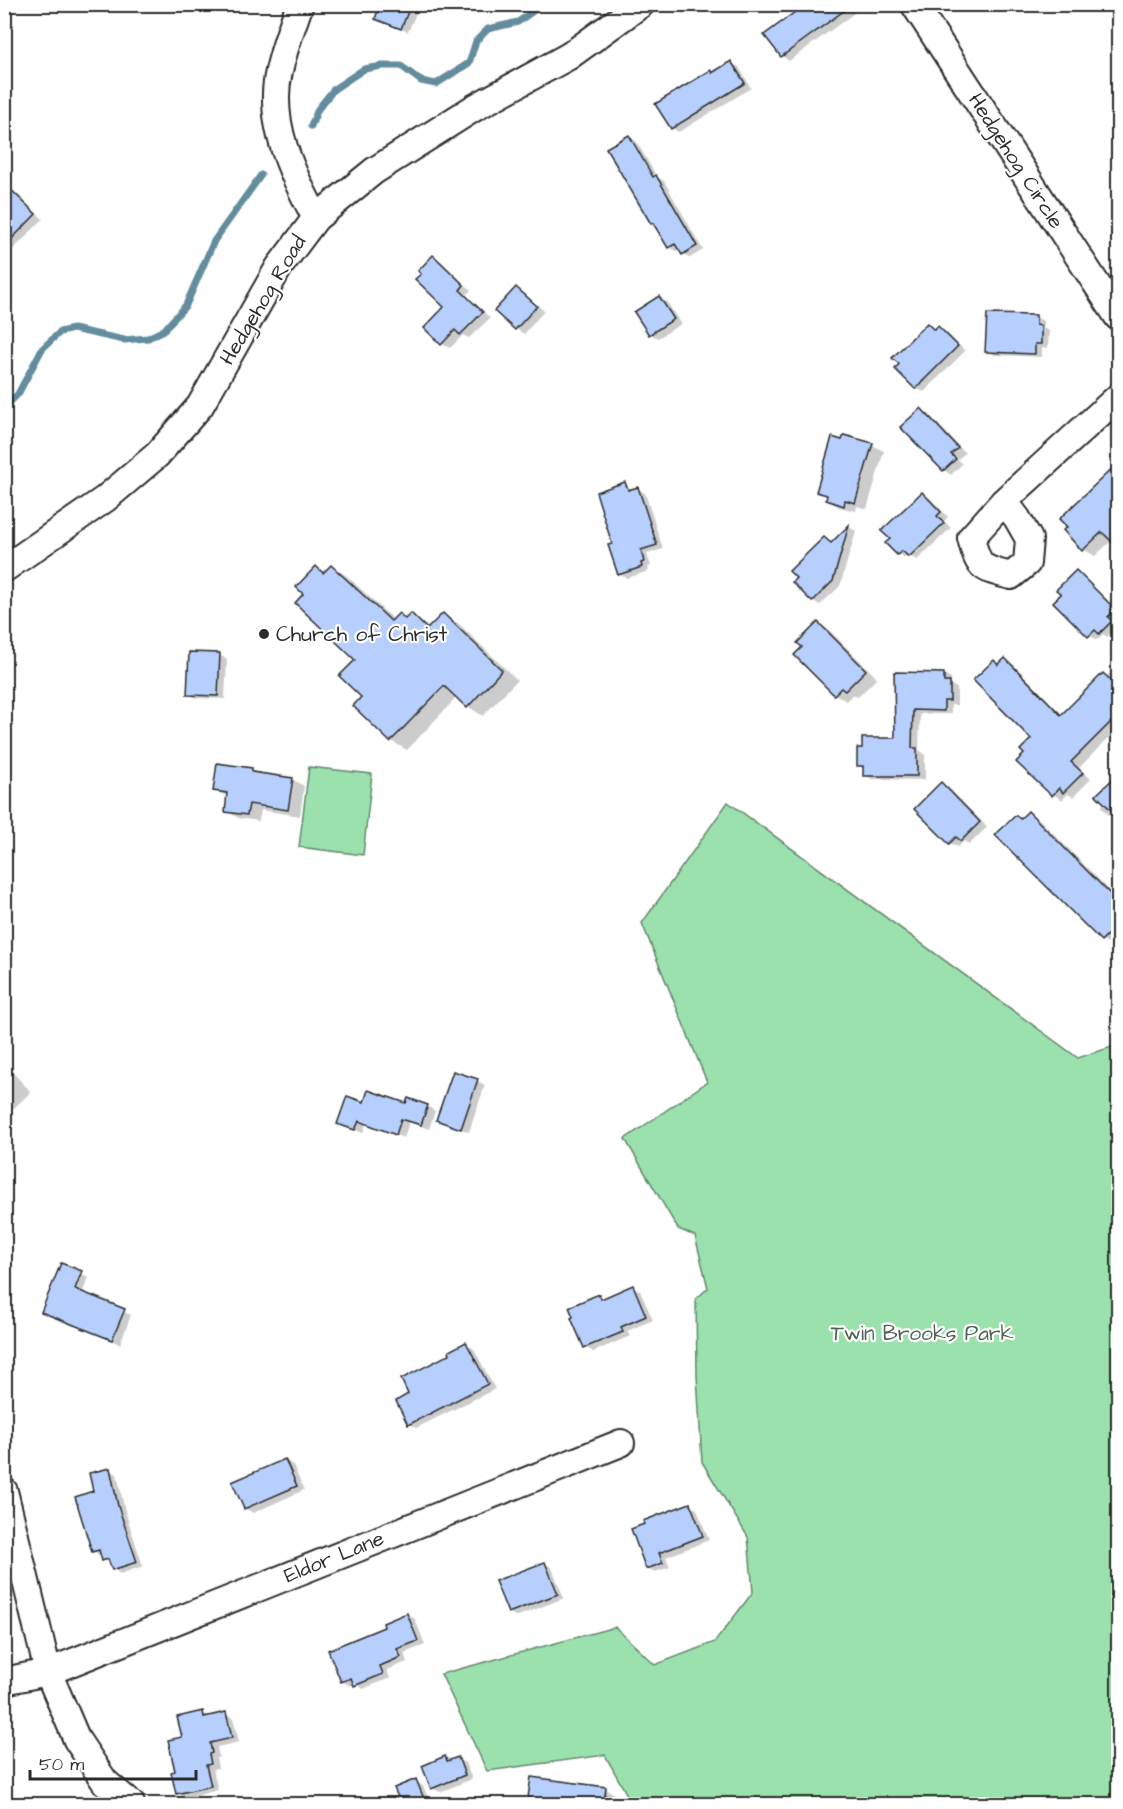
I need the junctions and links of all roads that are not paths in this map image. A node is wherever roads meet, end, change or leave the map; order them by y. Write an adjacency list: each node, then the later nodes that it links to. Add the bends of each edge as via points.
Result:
1 (300, 4): 4 (street, via 278,74 276,101 280,136)
2 (641, 4): 4 (street, Hedgehog Road, via 569,56 474,108 374,171)
3 (914, 4): 5 (street, Hedgehog Circle)
4 (316, 218): 8 (street, Hedgehog Road, via 279,267 200,406 157,455 105,500)
5 (1119, 317)
6 (1119, 397): 7 (street)
7 (1004, 501)
8 (4, 569)
9 (621, 1443): 11 (street, Eldor Lane)
10 (4, 1491): 11 (street)
11 (48, 1672): 12 (street, Eldor Lane); 13 (street, via 77,1740 105,1782)
12 (4, 1681)
13 (130, 1804)

